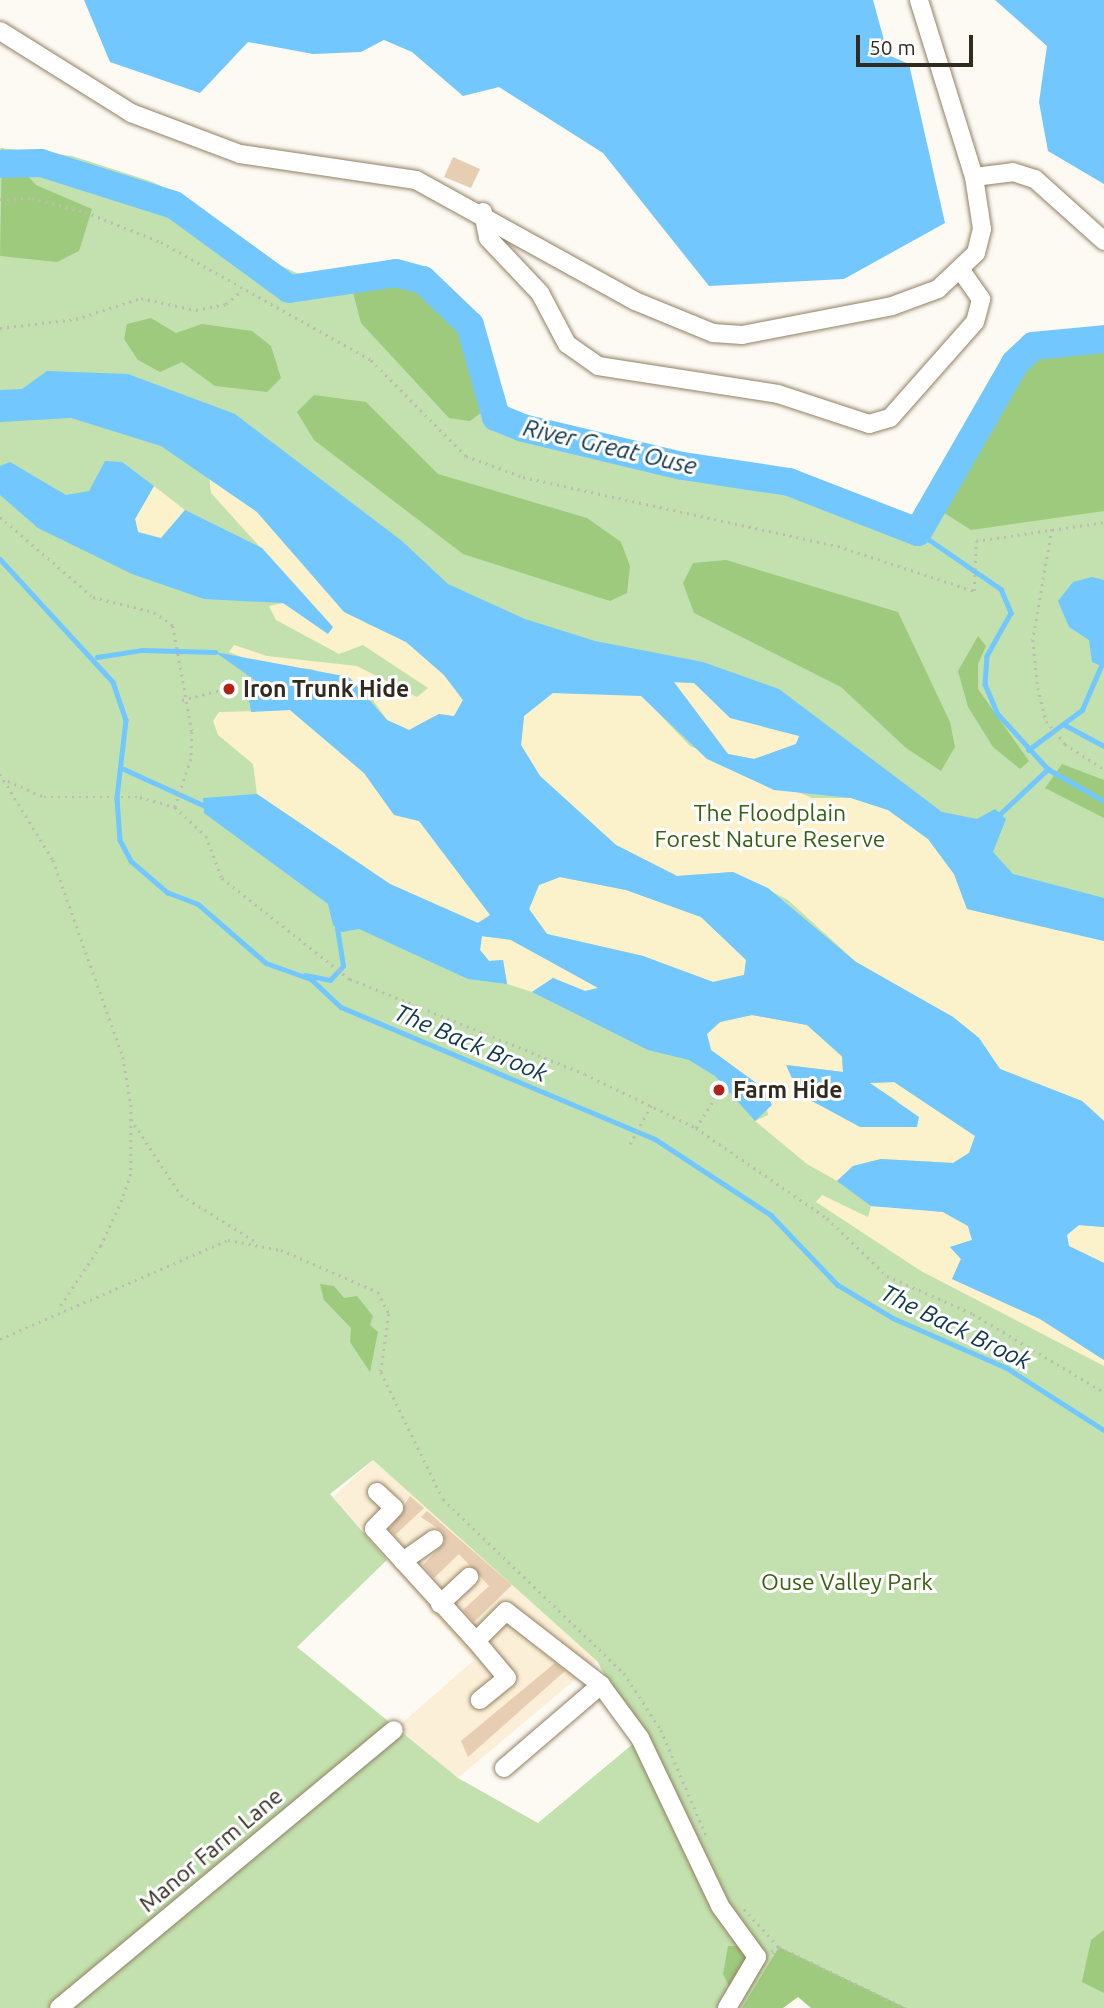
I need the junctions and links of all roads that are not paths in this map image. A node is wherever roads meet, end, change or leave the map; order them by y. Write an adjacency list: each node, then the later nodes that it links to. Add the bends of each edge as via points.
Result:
1 (919, 0): 3 (street)
2 (0, 31): 4 (street, via 97,94 168,128 240,154 415,180)
3 (974, 177): 5 (street, via 1013,172 1035,179); 6 (street, via 982,229 976,253)
4 (483, 212): 6 (street, via 635,302 713,333 795,330 892,306); 6 (street, via 488,238 540,293 567,344 598,366 778,394 869,424 890,418 975,323 981,299)
5 (1104, 241)
6 (962, 272)
7 (377, 1492): 9 (street, via 394,1508 374,1529)
8 (434, 1539): 9 (street)
9 (404, 1561): 11 (street)
10 (470, 1577): 11 (street)
11 (440, 1604): 12 (street)
12 (476, 1641): 13 (street, via 506,1611); 14 (street, via 507,1678)
13 (601, 1685): 16 (street); 18 (street, via 640,1738 720,1906 757,1958)
14 (480, 1700)
15 (394, 1730): 17 (street, Manor Farm Lane)
16 (504, 1768)
17 (59, 2008)
18 (727, 2008)

